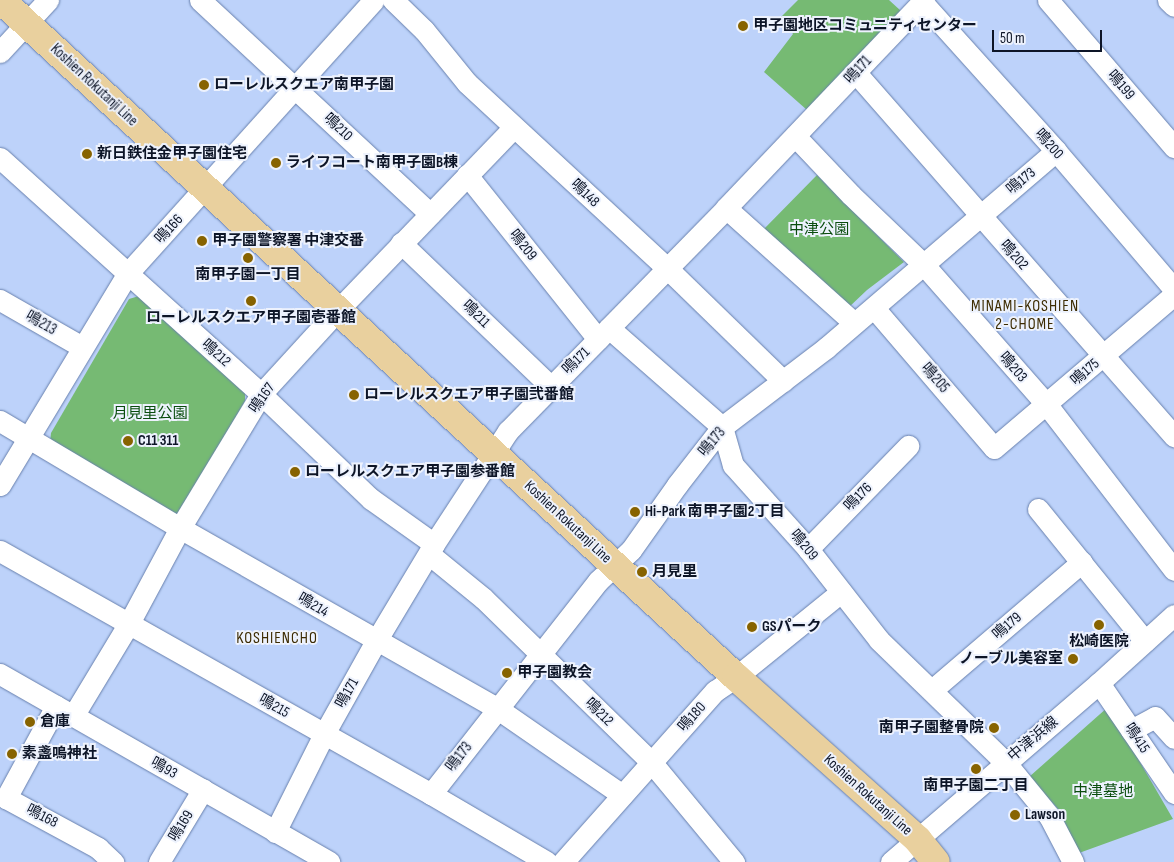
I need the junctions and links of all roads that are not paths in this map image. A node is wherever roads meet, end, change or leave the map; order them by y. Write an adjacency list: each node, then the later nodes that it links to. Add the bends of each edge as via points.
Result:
1 (1, 0): 10 (main road, Koshien Rokutanji Line)
2 (48, 0): 10 (street)
3 (200, 0): 13 (street, 鳴210)
4 (374, 0): 13 (street, 鳴166)
5 (393, 0): 14 (street, 鳴148, via 424,30 467,83)
6 (1048, 0): 16 (street, 鳴199)
7 (1168, 0): 9 (street)
8 (923, 1): 12 (street, 鳴171); 17 (street, 鳴200)
9 (1174, 6)
10 (27, 23): 11 (street); 20 (main road, Koshien Rokutanji Line)
11 (0, 52)
12 (856, 73): 15 (street, 鳴171); 23 (street, 鳴202)
13 (296, 87): 20 (street, 鳴166); 22 (street, 鳴210)
14 (514, 127): 19 (street, 鳴167); 26 (street, 鳴148)
15 (795, 136): 21 (street, 鳴171); 25 (street, 鳴203)
16 (1174, 147)
17 (1056, 151): 23 (street, 鳴173); 28 (street, 鳴200)
18 (0, 158): 27 (street, 鳴212)
19 (467, 175): 22 (street, 鳴167); 34 (street, 鳴209)
20 (205, 190): 27 (street, 鳴166); 32 (main road, Koshien Rokutanji Line)
21 (726, 208): 26 (street, 鳴171); 33 (street)
22 (430, 214): 24 (street, 鳴167)
23 (979, 216): 25 (street, 鳴173); 36 (street, 鳴202)
24 (401, 244): 32 (street, 鳴167); 38 (street, 鳴211)
25 (924, 265): 31 (street, 鳴173); 40 (street, 鳴203)
26 (667, 268): 34 (street, 鳴171); 37 (street, 鳴148)
27 (128, 273): 35 (street, 鳴166); 39 (street, 鳴212)
28 (1174, 289)
29 (1174, 295): 36 (street, 鳴175)
30 (0, 300): 35 (street, 鳴213)
31 (874, 308): 33 (street, 鳴173); 46 (street, 鳴205)
32 (337, 311): 39 (street, 鳴167); 47 (main road, Koshien Rokutanji Line)
33 (854, 323): 37 (street, 鳴173)
34 (604, 334): 38 (street, 鳴171); 42 (street, 鳴209)
35 (82, 347): 44 (street, 鳴166)
36 (1103, 356): 40 (street, 鳴175); 43 (street, 鳴202)
37 (783, 381): 42 (street, 鳴173)
38 (550, 386): 47 (street, 鳴171, via 508,431)
39 (261, 394): 50 (street, 鳴167); 51 (street, 鳴212, via 371,499)
40 (1047, 406): 46 (street, 鳴175); 56 (street, 鳴203)
41 (0, 421): 44 (street, 鳴214)
42 (722, 427): 52 (street, 鳴209, via 733,465); 55 (street, 鳴173, via 632,550)
43 (1174, 436)
44 (27, 437): 48 (street, 鳴166); 50 (street, 鳴214)
45 (908, 446): 52 (street, 鳴176)
46 (994, 448)
47 (494, 453): 51 (street, 鳴171); 55 (main road, Koshien Rokutanji Line)
48 (0, 485)
49 (1038, 509): 54 (street)
50 (180, 528): 59 (street, 鳴167); 60 (street, 鳴214)
51 (432, 549): 60 (street, 鳴171); 62 (street, 鳴212)
52 (808, 549): 57 (street, 鳴209)
53 (0, 551): 59 (street, 鳴215)
54 (1082, 562): 61 (street); 66 (street, 鳴179)
55 (616, 566): 62 (street, 鳴173, via 598,581); 64 (main road, Koshien Rokutanji Line)
56 (1174, 570)
57 (841, 592): 64 (street, 鳴180); 66 (street, 鳴209, via 879,640)
58 (1174, 615): 61 (street, 中津浜線)
59 (128, 625): 68 (street, 鳴167); 70 (street, 鳴215)
60 (376, 641): 67 (street, 鳴214); 70 (street, 鳴171)
61 (1145, 641): 65 (street, 中津浜線)
62 (542, 655): 67 (street, 鳴173); 73 (street, 鳴212)
63 (0, 674): 68 (street, 鳴93)
64 (736, 677): 73 (street, 鳴180, via 715,691); 79 (main road, Koshien Rokutanji Line)
65 (1099, 683): 69 (street, 鳴415); 72 (street, 中津浜線)
66 (932, 690): 72 (street, 鳴209)
67 (498, 709): 75 (street, 鳴173); 77 (street, 鳴214)
68 (65, 711): 74 (street, 鳴93); 81 (street, 鳴168, via 6,798 63,827 98,848)
69 (1131, 730): 71 (street, via 1155,717); 76 (street, 鳴415)
70 (324, 734): 75 (street, 鳴215); 78 (street, 鳴171)
71 (1174, 738)
72 (1005, 762): 79 (street, 中津浜線); 88 (street, 鳴209, via 1049,816)
73 (652, 763): 77 (street, 鳴180); 80 (street, 鳴212)
74 (203, 789): 78 (street, 鳴93); 82 (street, 鳴169)
75 (431, 794): 84 (street, 鳴215)
76 (1174, 794)
77 (622, 795): 85 (street, 鳴180)
78 (275, 832): 83 (street, 鳴93)
79 (918, 840): 86 (street, 中津浜線); 87 (main road, Koshien Rokutanji Line)
80 (722, 857)
81 (113, 862)
82 (159, 862)
83 (329, 862)
84 (547, 862)
85 (563, 862)
86 (891, 862)
87 (936, 862)
88 (1072, 862)

